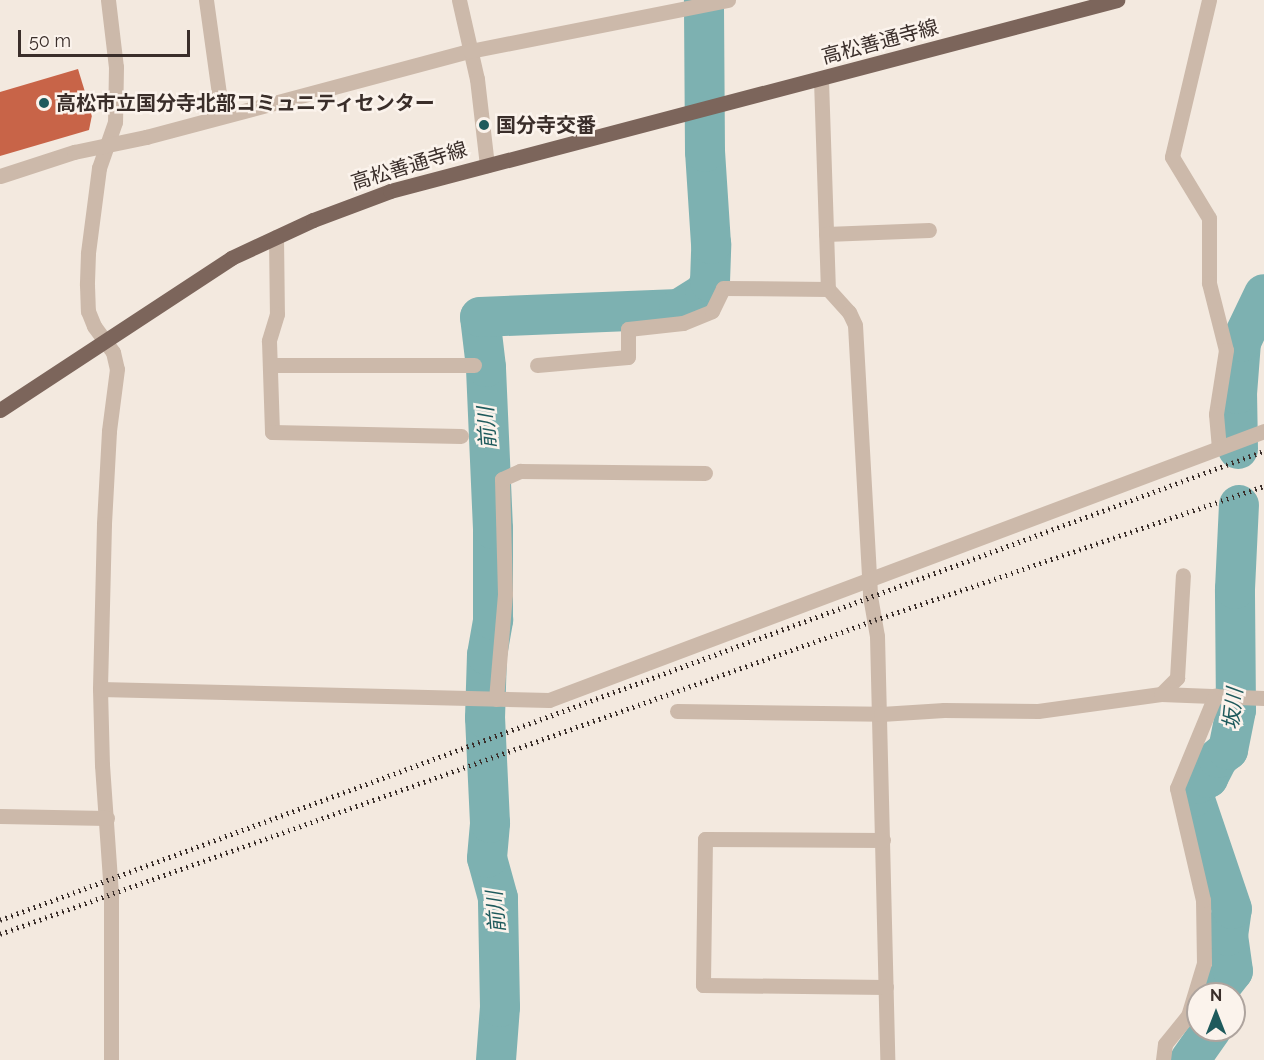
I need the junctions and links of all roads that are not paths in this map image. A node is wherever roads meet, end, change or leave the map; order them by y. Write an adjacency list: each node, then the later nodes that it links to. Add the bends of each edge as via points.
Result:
1 (108, 0): 10 (street, via 116,67 115,122)
2 (206, 0): 9 (street)
3 (459, 0): 7 (street)
4 (728, 0): 7 (street)
5 (1117, 0): 8 (main road, 高松善通寺線)
6 (1209, 0): 24 (street, via 1172,157 1209,218 1209,283 1226,350 1216,414)
7 (470, 51): 9 (street); 11 (street)
8 (821, 80): 11 (main road, 高松善通寺線); 14 (street)
9 (222, 115): 10 (street)
10 (108, 145): 12 (street); 17 (street, via 99,168 87,285 88,311)
11 (487, 165): 15 (main road, 高松善通寺線, via 390,191)
12 (0, 176)
13 (929, 230): 14 (street)
14 (826, 234): 16 (street)
15 (276, 237): 17 (main road, 高松善通寺線, via 231,258); 18 (street, via 277,314 269,341)
16 (828, 289): 20 (street, via 723,288 712,311 683,323 628,329 628,357); 27 (street, via 855,325)
17 (105, 339): 21 (main road, 高松善通寺線); 28 (street, via 117,369 104,524)
18 (270, 365): 19 (street); 23 (street, via 272,432)
19 (474, 365)
20 (537, 365)
21 (0, 410)
22 (1264, 431): 24 (street)
23 (460, 436)
24 (1219, 447): 27 (street)
25 (705, 473): 32 (street, via 520,471 502,479 504,594)
26 (1183, 575): 29 (street, via 1177,678)
27 (870, 579): 32 (street, via 549,700); 34 (street)
28 (100, 689): 32 (street); 36 (street)
29 (1161, 694): 30 (street); 34 (street, via 1038,711)
30 (1228, 697): 31 (street); 41 (street, via 1177,788 1203,900 1204,963 1188,1016 1165,1044)
31 (1264, 698)
32 (496, 699)
33 (678, 711): 34 (street)
34 (880, 714): 37 (street)
35 (0, 816): 36 (street)
36 (107, 818): 39 (street)
37 (883, 840): 38 (street); 38 (street, via 705,839 704,985)
38 (886, 987): 40 (street)
39 (111, 1060)
40 (887, 1060)
41 (1163, 1060)

